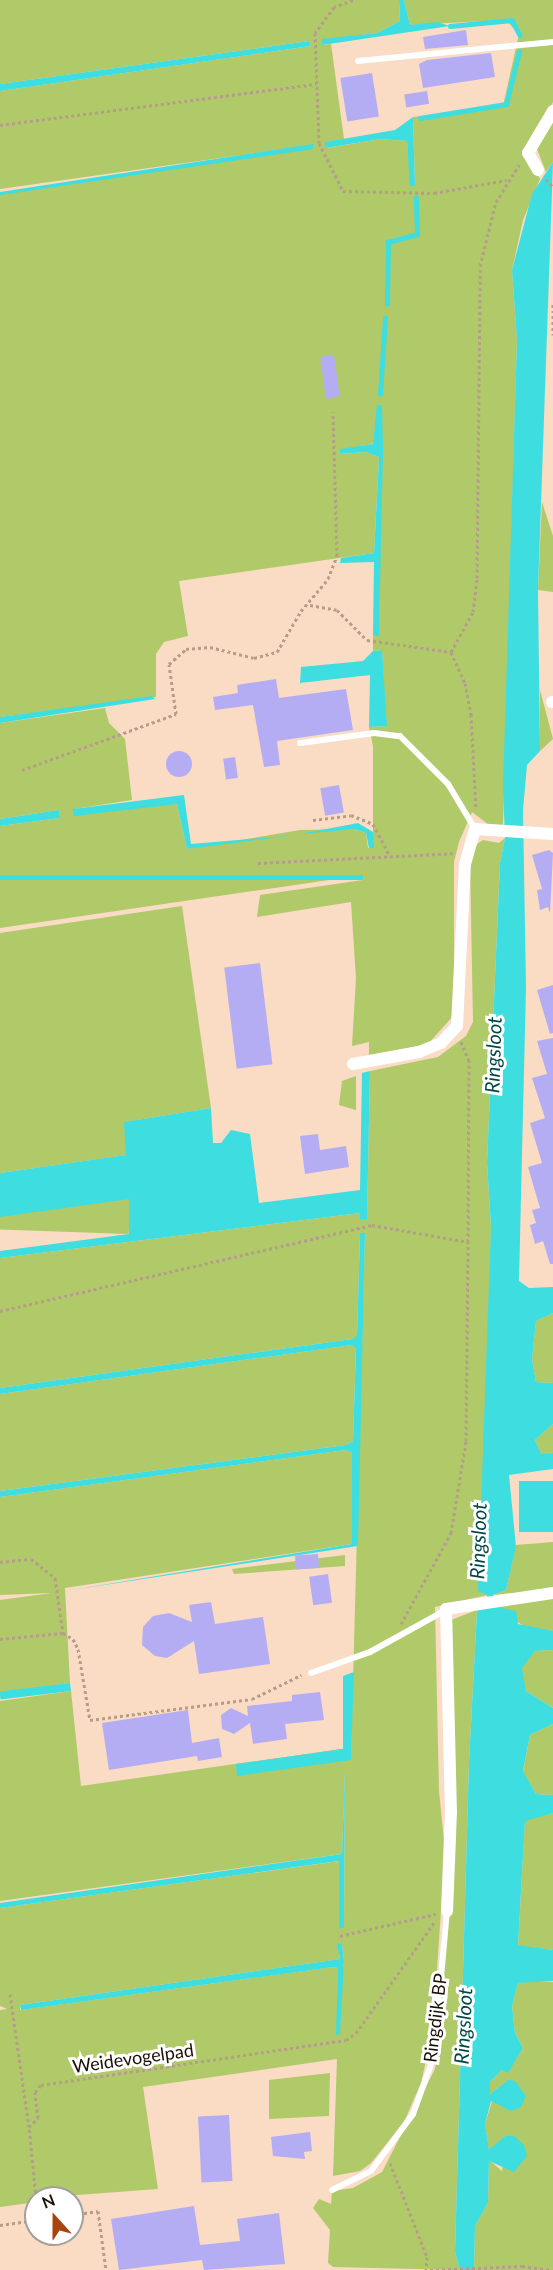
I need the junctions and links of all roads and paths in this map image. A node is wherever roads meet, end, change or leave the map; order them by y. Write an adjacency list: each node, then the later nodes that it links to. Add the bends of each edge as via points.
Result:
1 (353, 0): 4 (path, via 334,7 315,33)
2 (553, 42): 3 (lane)
3 (358, 61)
4 (316, 84): 6 (path); 9 (path, via 319,142 343,191 434,193)
5 (553, 111): 7 (street)
6 (0, 125)
7 (528, 153): 8 (street); 9 (path)
8 (538, 170)
9 (507, 180): 14 (path, via 496,202 480,266 475,601)
10 (553, 304): 11 (path)
11 (553, 335)
12 (333, 412): 13 (path, via 336,556 328,579)
13 (310, 604): 14 (path, via 338,610 367,640); 16 (path, via 277,651 254,658 210,647 186,649 169,663 176,714)
14 (451, 651): 18 (path, via 465,683 471,714)
15 (300, 743): 18 (lane, via 374,733 400,736 448,784)
16 (22, 770)
17 (313, 820): 21 (path, via 351,815 373,824)
18 (475, 829): 19 (street); 20 (street)
19 (553, 834)
20 (469, 851): 21 (path); 23 (street)
21 (389, 854): 22 (path)
22 (258, 863)
23 (458, 1026): 24 (street, via 441,1043 419,1052); 25 (path, via 470,1060)
24 (353, 1064)
25 (468, 1242): 26 (path, via 372,1225); 30 (path, via 466,1441 451,1533 400,1621)
26 (0, 1311)
27 (0, 1562): 31 (path, via 31,1559 55,1578)
28 (553, 1593): 29 (street)
29 (446, 1609): 30 (lane); 34 (street, Ringdijk BP, via 451,1813)
30 (404, 1630): 33 (lane, via 370,1652)
31 (63, 1633): 32 (path); 33 (path, via 78,1649 90,1720 252,1699 287,1678)
32 (0, 1639)
33 (311, 1673)
34 (447, 1911): 35 (path); 37 (path, Ringdijk BP, via 431,1925 356,2033); 39 (lane, Ringdijk BP, via 434,2056 413,2114)
35 (340, 1936)
36 (10, 1994): 38 (path)
37 (346, 2040): 38 (path, Weidevogelpad, via 41,2085 35,2092 38,2118)
38 (29, 2127): 40 (path, Weidevogelpad)
39 (388, 2155): 41 (lane, Ringdijk BP, via 357,2182); 46 (path, via 427,2257)
40 (35, 2186)
41 (332, 2190)
42 (84, 2213): 45 (path, via 98,2211)
43 (24, 2222): 44 (path)
44 (0, 2225)
45 (106, 2270)
46 (428, 2270): 47 (path, via 482,2266)
47 (552, 2270)

